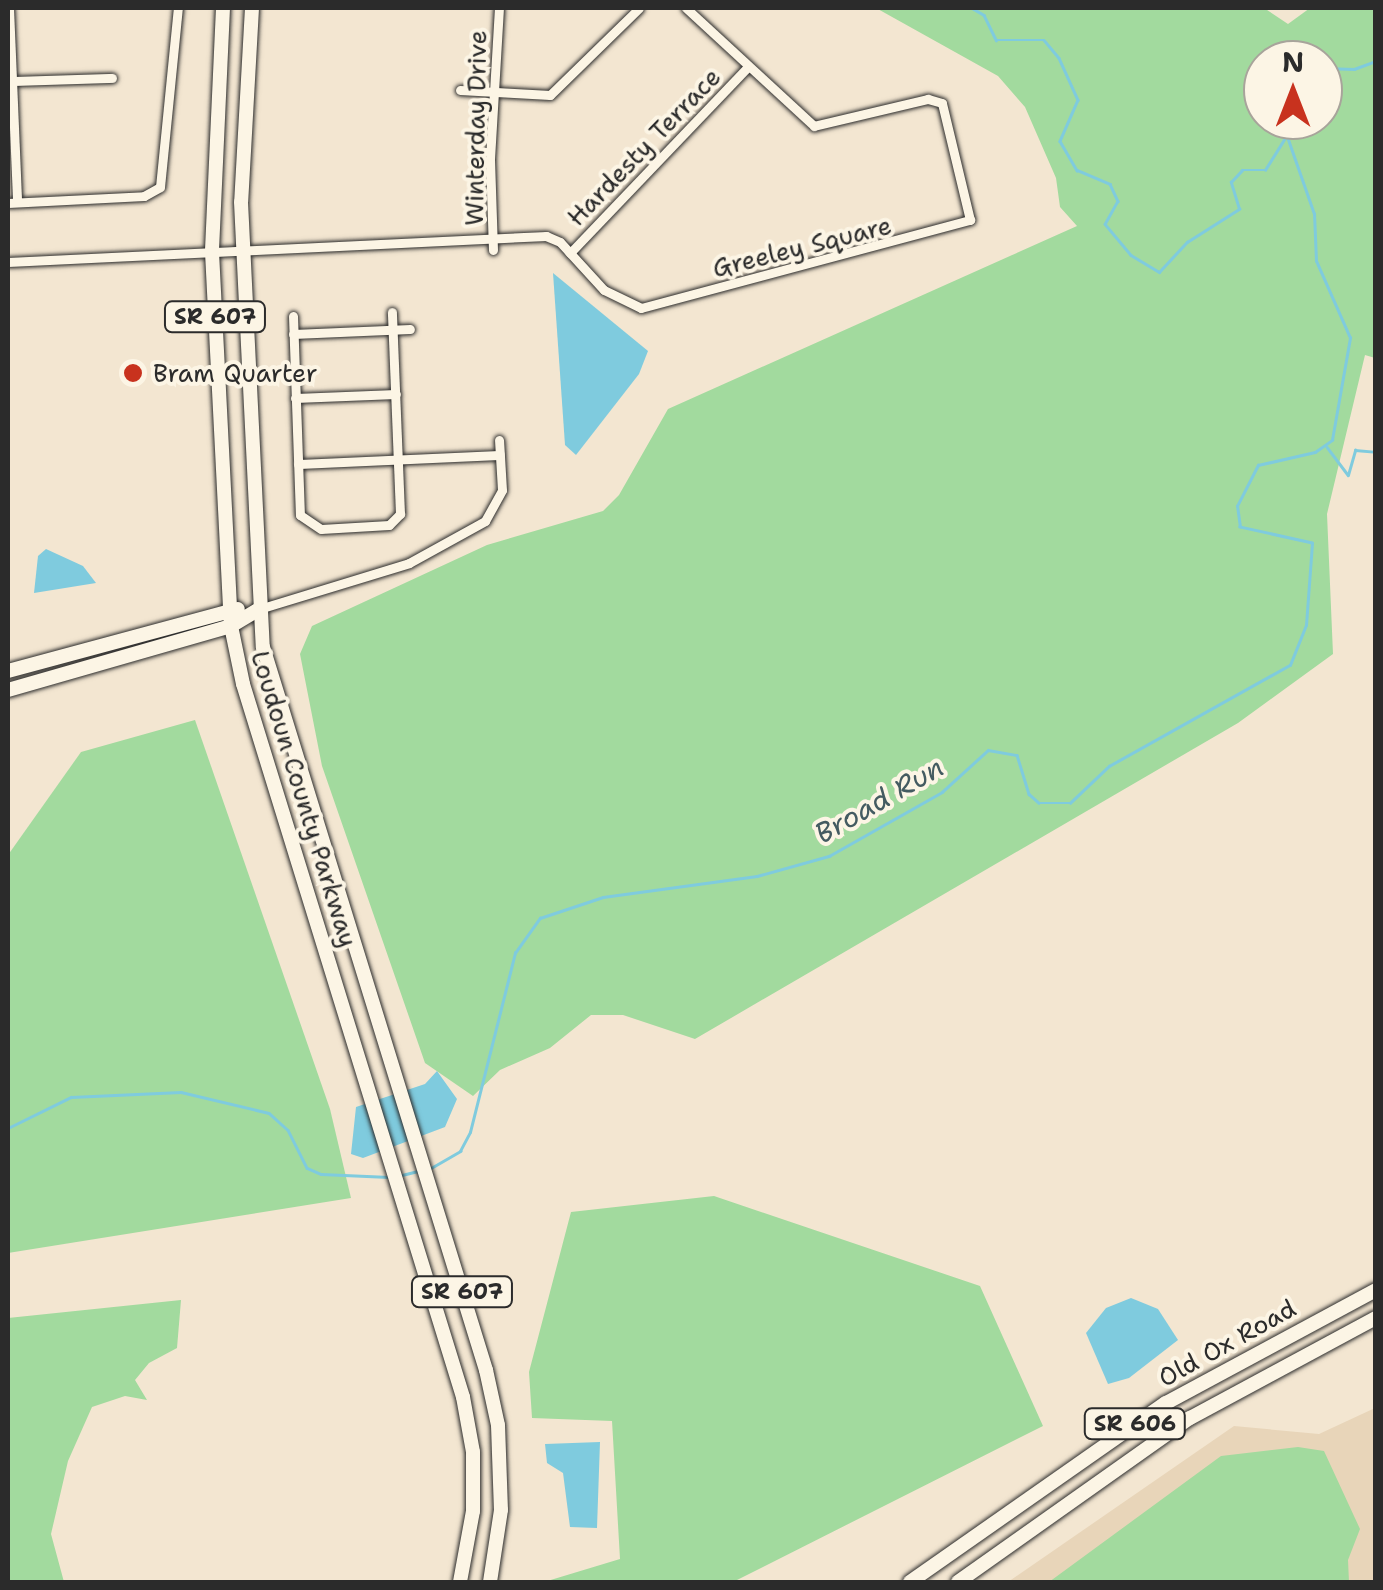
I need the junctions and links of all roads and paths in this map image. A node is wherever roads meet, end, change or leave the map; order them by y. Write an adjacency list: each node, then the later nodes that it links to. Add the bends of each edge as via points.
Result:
1 (10, 8): 10 (street)
2 (178, 8): 13 (street, via 160,188 144,196)
3 (223, 8): 17 (main road, Loudoun County Parkway / SR 607)
4 (252, 8): 16 (main road, Loudoun County Parkway / SR 607)
5 (499, 8): 12 (street, Winterday Drive)
6 (639, 8): 12 (street, via 558,91)
7 (686, 8): 8 (street, Greeley Square)
8 (747, 68): 18 (street, Hardesty Terrace); 18 (street, Greeley Square, via 814,126 928,100 942,103 970,220 641,308 604,290)
9 (112, 78): 10 (street)
10 (10, 81): 13 (street)
11 (460, 90): 12 (street)
12 (494, 92): 14 (street, Winterday Drive)
13 (12, 203)
14 (493, 238): 15 (street, Winterday Drive); 16 (street, Greeley Square); 18 (street, Greeley Square, via 546,236)
15 (493, 250)
16 (242, 251): 17 (street, Greeley Square); 32 (main road, Loudoun County Parkway / SR 607)
17 (212, 252): 19 (street, Greeley Square); 31 (main road, Loudoun County Parkway / SR 607)
18 (570, 254)
19 (8, 262)
20 (392, 312): 23 (street)
21 (293, 316): 24 (street)
22 (410, 328): 23 (street)
23 (394, 330): 24 (street); 25 (street)
24 (293, 334): 26 (street)
25 (396, 394): 26 (street); 29 (street)
26 (296, 398): 30 (street)
27 (499, 440): 28 (street)
28 (500, 455): 29 (street); 32 (street, via 496,508 467,533 408,563)
29 (399, 459): 30 (street); 30 (street, via 398,519 340,528 303,521)
30 (298, 464)
31 (229, 609): 32 (main road); 33 (main road, Loudoun County Parkway / SR 607); 34 (main road)
32 (259, 609): 33 (main road); 39 (main road, Loudoun County Parkway / SR 607, via 268,671 498,1425 501,1510)
33 (231, 626): 35 (main road); 38 (main road, Loudoun County Parkway / SR 607, via 243,684 439,1305 473,1452 473,1510)
34 (8, 672)
35 (8, 690)
36 (1376, 1290): 40 (main road, Old Ox Road / SR 606, via 1166,1403)
37 (1376, 1318): 41 (main road, Old Ox Road / SR 606, via 1190,1418)
38 (460, 1582)
39 (490, 1582)
40 (910, 1582)
41 (958, 1582)

